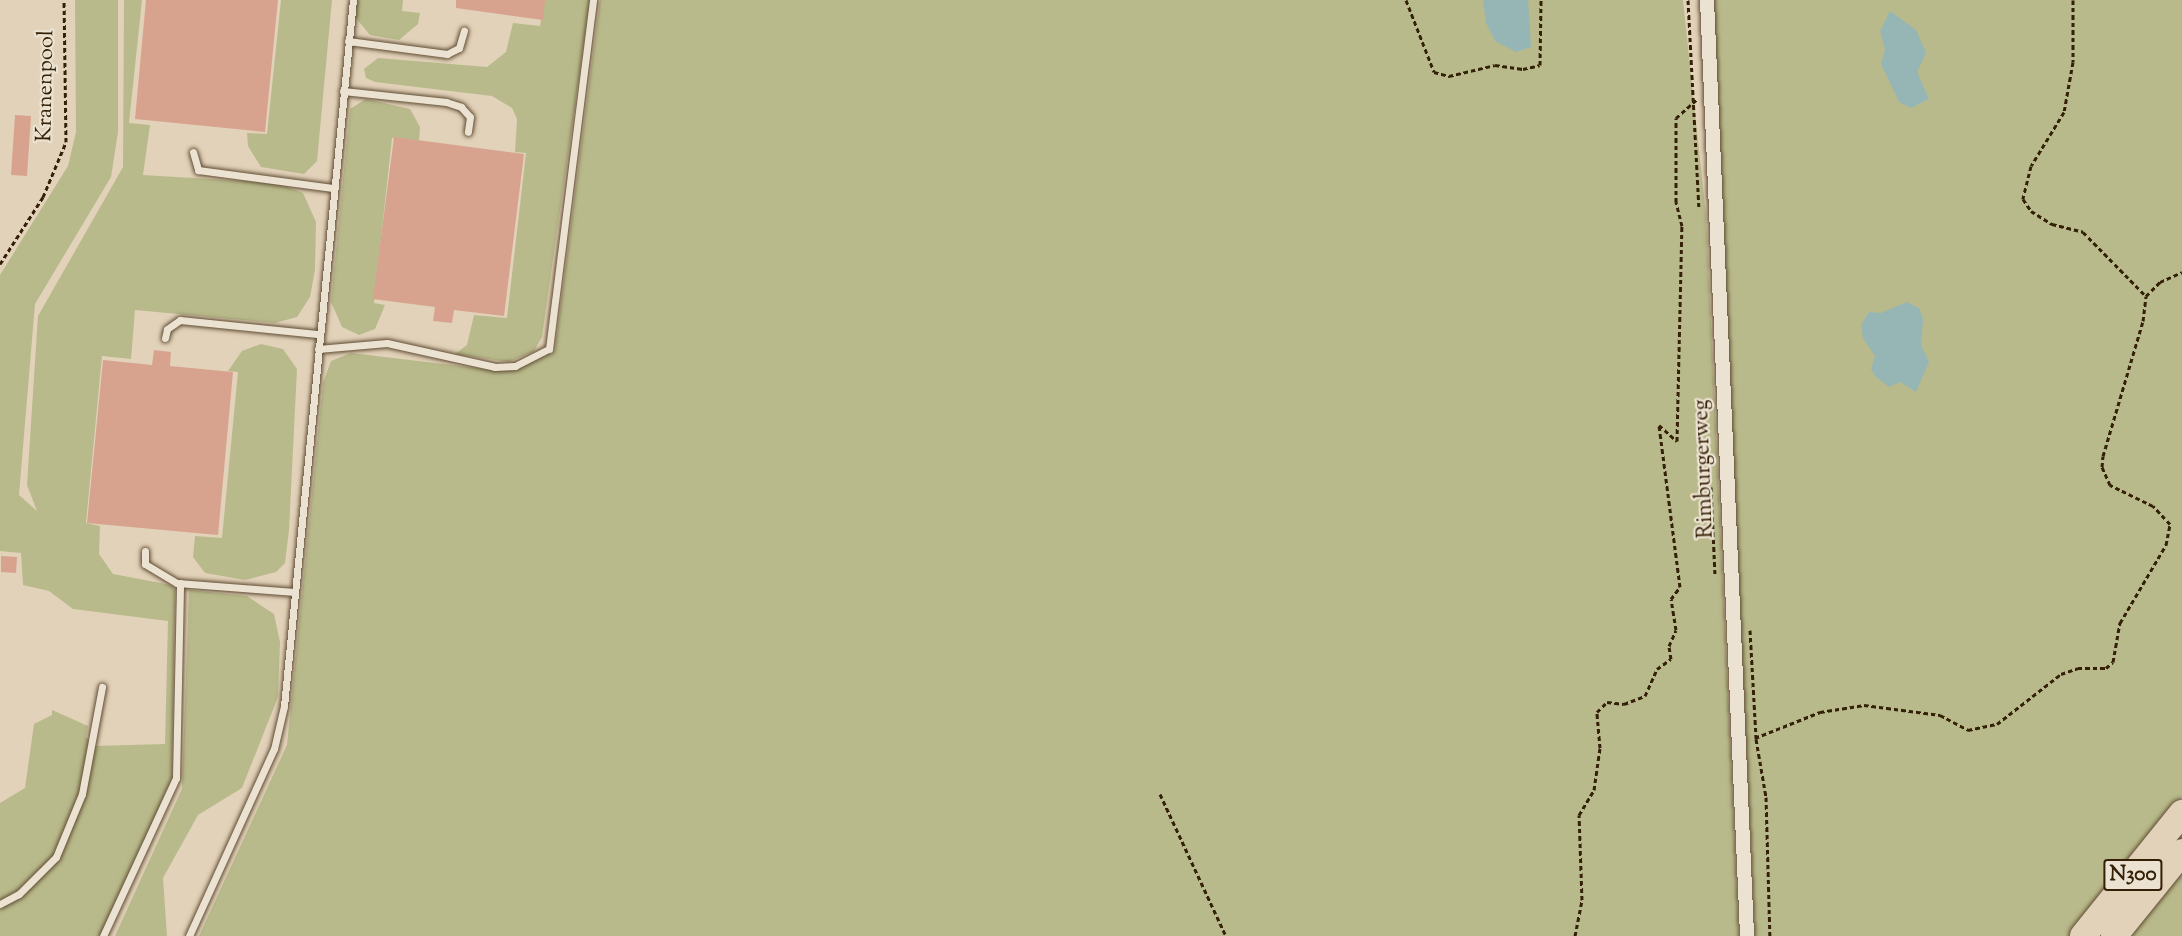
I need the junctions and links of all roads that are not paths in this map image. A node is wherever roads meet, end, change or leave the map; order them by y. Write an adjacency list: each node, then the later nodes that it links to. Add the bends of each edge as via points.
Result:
1 (353, 0): 5 (lane)
2 (594, 0): 12 (lane, via 549,349 515,366 495,367 387,343)
3 (1707, 0): 22 (street, Rimburgerweg)
4 (464, 31): 5 (lane, via 459,48 447,54)
5 (348, 41): 6 (lane)
6 (343, 92): 7 (lane, via 446,102 470,117); 9 (lane)
7 (468, 132)
8 (193, 152): 9 (lane, via 198,170)
9 (333, 188): 10 (lane)
10 (319, 334): 11 (lane, via 180,320 167,329); 12 (lane)
11 (165, 338)
12 (318, 349): 15 (lane)
13 (145, 551): 14 (lane, via 145,564 154,573)
14 (180, 583): 15 (lane); 20 (lane, via 176,778)
15 (295, 592): 21 (lane, via 284,706 274,749)
16 (102, 687): 19 (lane, via 81,794 56,857 19,894)
17 (2182, 813): 23 (highway, N300)
18 (2182, 852): 24 (highway, N300)
19 (0, 904)
20 (103, 936)
21 (189, 936)
22 (1747, 936)
23 (2083, 936)
24 (2114, 936)

